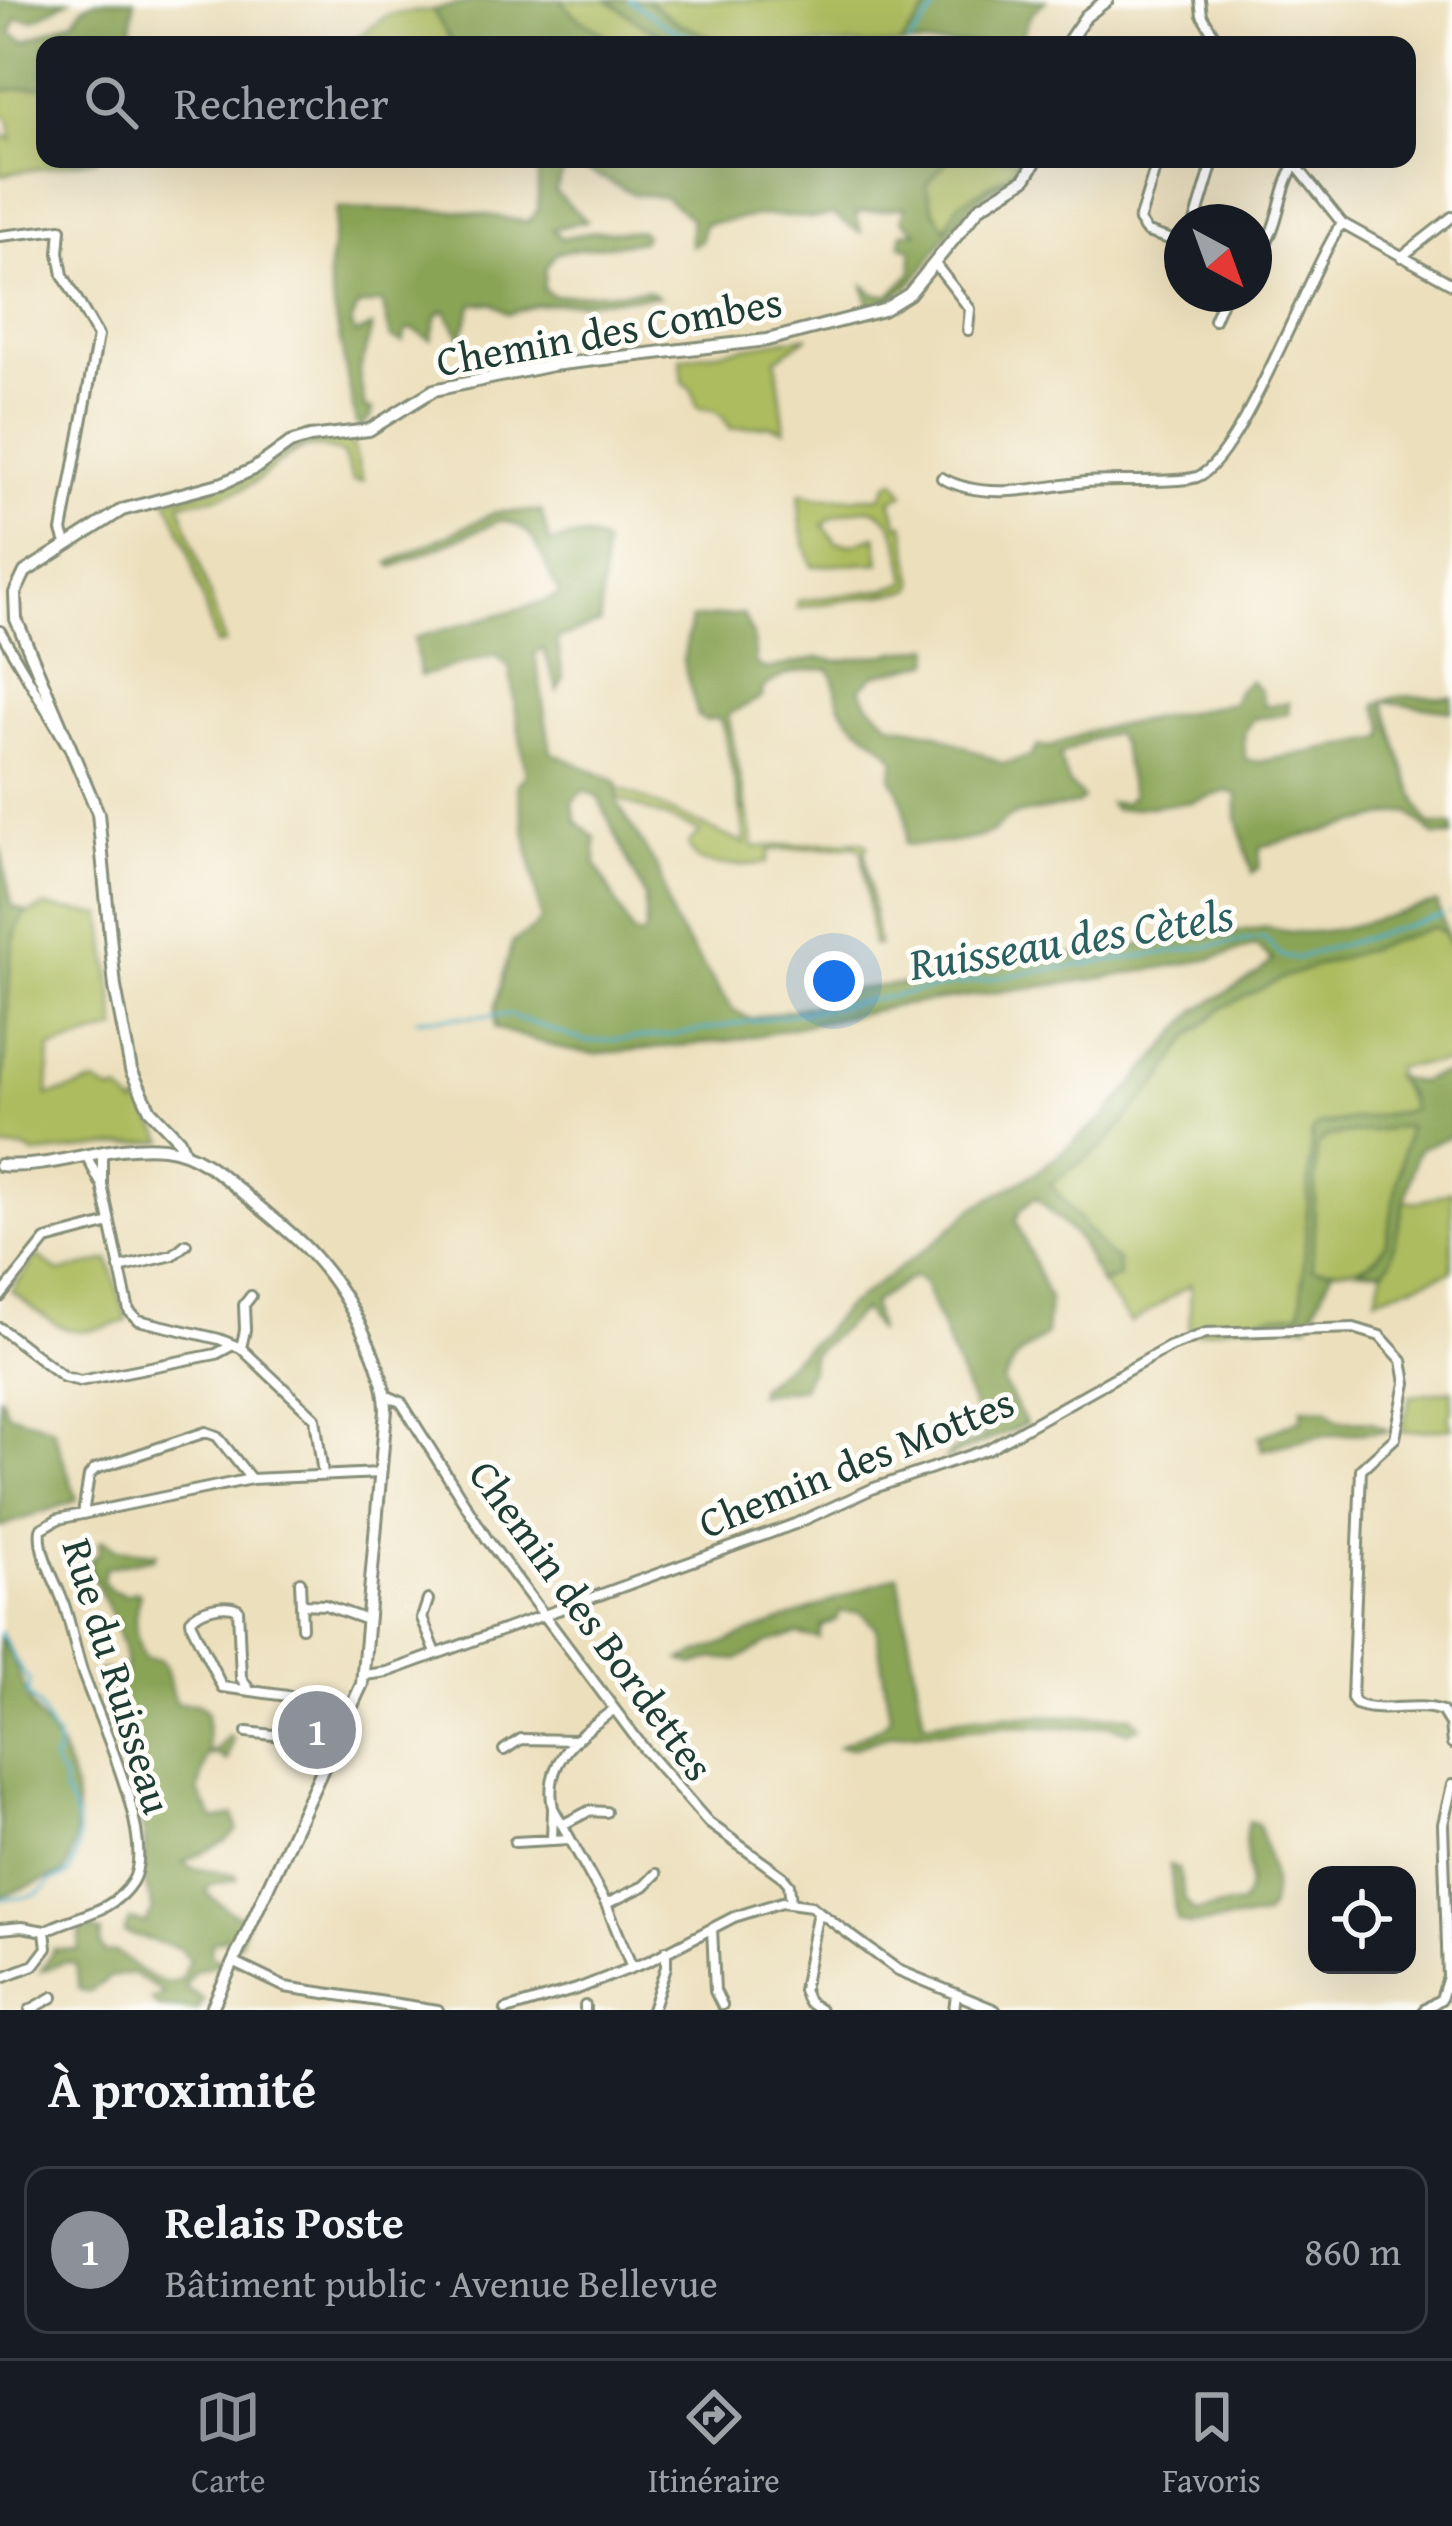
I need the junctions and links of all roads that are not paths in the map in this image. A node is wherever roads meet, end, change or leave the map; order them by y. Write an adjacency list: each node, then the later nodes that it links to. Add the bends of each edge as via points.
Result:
1 (1107, 0): 3 (street)
2 (1200, 0): 4 (street)
3 (1074, 36)
4 (1215, 36)
5 (1031, 168): 17 (street, Chemin des Combes, via 980,207)
6 (1157, 168): 15 (street, via 1139,220)
7 (1211, 168): 10 (street)
8 (1291, 168): 13 (street)
9 (1298, 168): 12 (street)
10 (1200, 204)
11 (1452, 217): 16 (street)
12 (1342, 223): 16 (street); 22 (street, via 1207,472 1025,490)
13 (1272, 227)
14 (0, 236): 23 (street, via 62,229 63,275 98,337)
15 (1164, 237)
16 (1401, 257): 18 (street)
17 (935, 264): 21 (street, via 970,309); 23 (street, Chemin des Combes, via 897,303 837,324 444,387 369,430 290,443 239,477 142,501)
18 (1452, 284)
19 (1218, 312): 20 (street)
20 (1214, 320)
21 (968, 330)
22 (942, 478)
23 (66, 543): 25 (street, Chemin des Combes, via 25,572 14,601)
24 (0, 631): 25 (street, via 59,737)
25 (70, 742): 26 (street, Chemin des Combes, via 103,840 127,1054 144,1100)
26 (178, 1151): 27 (street); 38 (street, via 215,1170 318,1260 379,1367)
27 (102, 1153): 28 (street); 30 (street)
28 (87, 1156): 29 (street); 30 (street)
29 (0, 1165)
30 (102, 1185): 31 (street)
31 (110, 1223): 33 (street); 35 (street, via 46,1240)
32 (186, 1244): 33 (street)
33 (119, 1268): 37 (street, via 129,1311 139,1320)
34 (251, 1296): 37 (street)
35 (0, 1297)
36 (0, 1328): 37 (street, via 80,1381)
37 (237, 1346): 40 (street, via 315,1418)
38 (386, 1399): 39 (street); 46 (street, Chemin des Bordettes, via 405,1408)
39 (380, 1473): 40 (street); 47 (street)
40 (323, 1474): 41 (street)
41 (251, 1479): 42 (street); 42 (street, via 206,1432 95,1469)
42 (83, 1514): 72 (street, Rue du Ruisseau, via 41,1529 41,1545 122,1778 139,1864 131,1884 105,1907)
43 (300, 1582): 45 (street)
44 (428, 1600): 49 (street, via 422,1618)
45 (301, 1604): 47 (street); 48 (street)
46 (540, 1612): 49 (street); 53 (street, Chemin des Bordettes); 57 (street, Chemin des Mottes, via 988,1449 1186,1339 1228,1330 1354,1328 1391,1346 1406,1383 1395,1438 1361,1469 1352,1698 1375,1710 1442,1711)
47 (367, 1620): 50 (street)
48 (302, 1628)
49 (436, 1653): 50 (street)
50 (364, 1675): 52 (street)
51 (248, 1688): 51 (street, via 218,1683 192,1626 198,1611 238,1609); 52 (street)
52 (353, 1705): 56 (street)
53 (614, 1710): 55 (street); 67 (street, Chemin des Bordettes, via 696,1811 783,1877)
54 (248, 1732): 56 (street)
55 (576, 1740): 58 (street, via 521,1739); 60 (street, via 553,1770)
56 (336, 1742): 75 (street)
57 (1452, 1744)
58 (504, 1750)
59 (1452, 1785): 91 (street, via 1443,1824 1448,1977 1441,1999)
60 (553, 1808): 62 (street); 64 (street)
61 (606, 1812): 62 (street)
62 (562, 1825): 63 (street)
63 (570, 1839): 64 (street); 68 (street)
64 (552, 1840): 65 (street)
65 (515, 1842)
66 (656, 1874): 68 (street)
67 (791, 1903): 69 (street); 70 (street)
68 (606, 1904): 76 (street)
69 (818, 1911): 79 (street, via 898,1970); 88 (street, via 803,1990)
70 (712, 1928): 73 (street); 81 (street)
71 (0, 1930): 72 (street, Rue du Ruisseau)
72 (45, 1931): 77 (street, via 44,1955)
73 (666, 1951): 74 (street); 78 (street)
74 (649, 1961): 76 (street); 78 (street)
75 (236, 1964): 84 (street); 85 (street, via 284,1987)
76 (631, 1965): 82 (street)
77 (0, 1978)
78 (661, 1985): 87 (street)
79 (956, 1994): 89 (street); 90 (street)
80 (53, 1997): 83 (street)
81 (722, 2005)
82 (526, 2008): 86 (street)
83 (30, 2010)
84 (211, 2010)
85 (438, 2010)
86 (506, 2010)
87 (652, 2010)
88 (820, 2010)
89 (953, 2010)
90 (995, 2010)
91 (1424, 2010)

